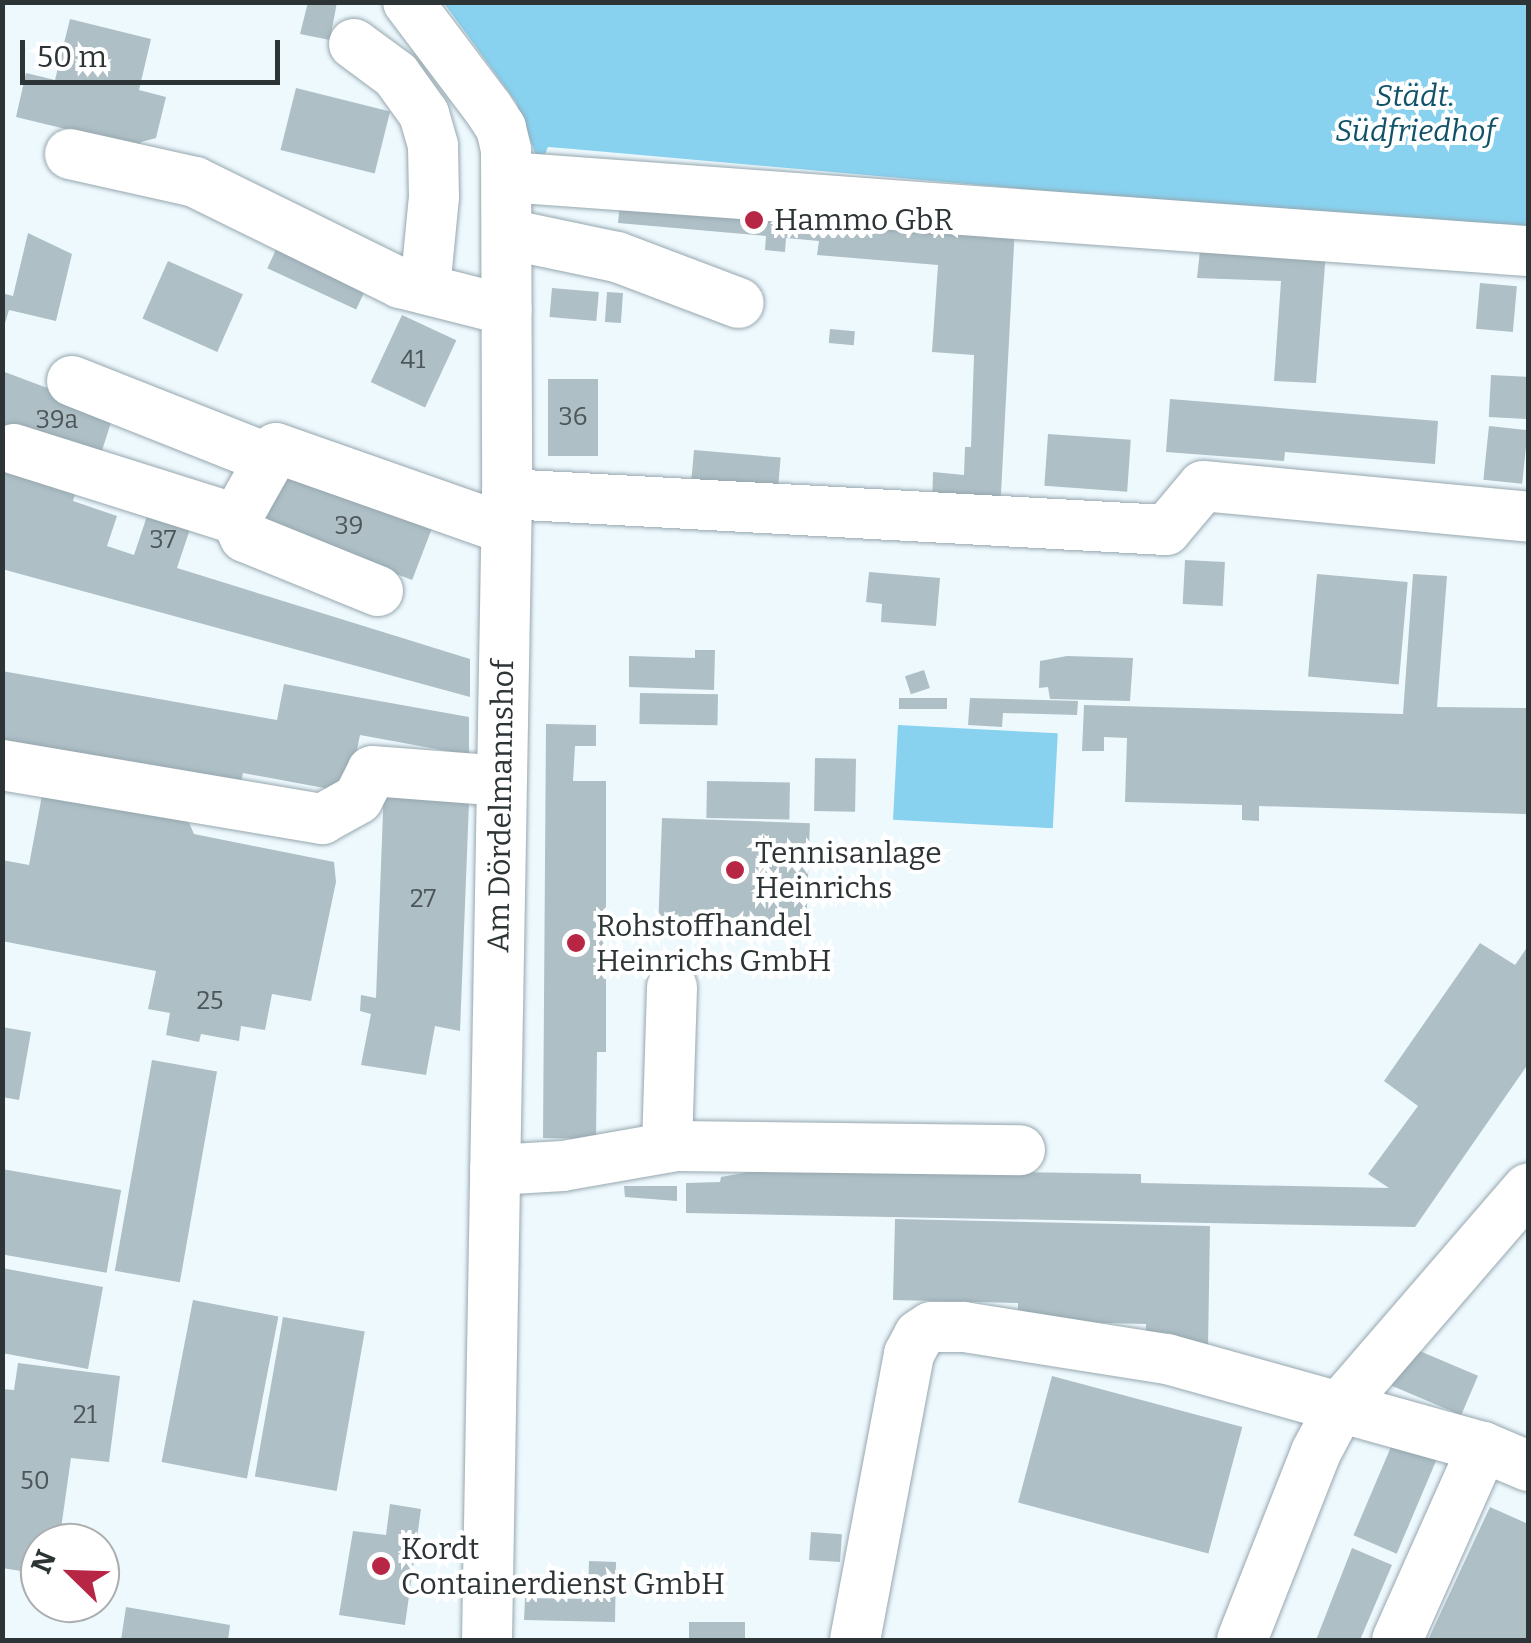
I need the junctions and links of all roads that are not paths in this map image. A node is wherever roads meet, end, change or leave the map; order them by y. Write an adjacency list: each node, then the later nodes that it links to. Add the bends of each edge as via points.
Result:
1 (408, 2): 4 (street, Am Dördelmannshof, via 501,128)
2 (354, 44): 7 (street, via 396,76 424,114 434,180)
3 (70, 154): 7 (street, via 195,182 400,283)
4 (507, 178): 5 (street, Am Dördelmannshof); 6 (street)
5 (507, 234): 8 (street, via 617,257); 9 (street, Am Dördelmannshof)
6 (1528, 251)
7 (425, 289): 9 (street)
8 (739, 304)
9 (507, 310): 13 (street, Am Dördelmannshof)
10 (72, 381): 12 (street)
11 (14, 450): 15 (street)
12 (270, 459): 13 (street, via 276,448); 15 (street)
13 (506, 511): 14 (street, via 1166,530 1203,486); 18 (street, Am Dördelmannshof)
14 (1528, 517)
15 (236, 519): 16 (street, via 244,537)
16 (378, 591)
17 (2, 765): 18 (street, via 322,819 358,798 372,771)
18 (501, 781): 22 (street, Am Dördelmannshof)
19 (672, 987): 20 (street)
20 (667, 1148): 21 (street); 22 (street)
21 (1020, 1150)
22 (495, 1170): 27 (street, Am Dördelmannshof)
23 (1528, 1188): 24 (street)
24 (1342, 1405): 25 (street); 28 (street, via 1167,1359 932,1327 918,1335 909,1354); 29 (street, via 1316,1452)
25 (1484, 1447): 26 (street); 30 (street)
26 (1528, 1466)
27 (487, 1640)
28 (855, 1640)
29 (1242, 1640)
30 (1396, 1640)

